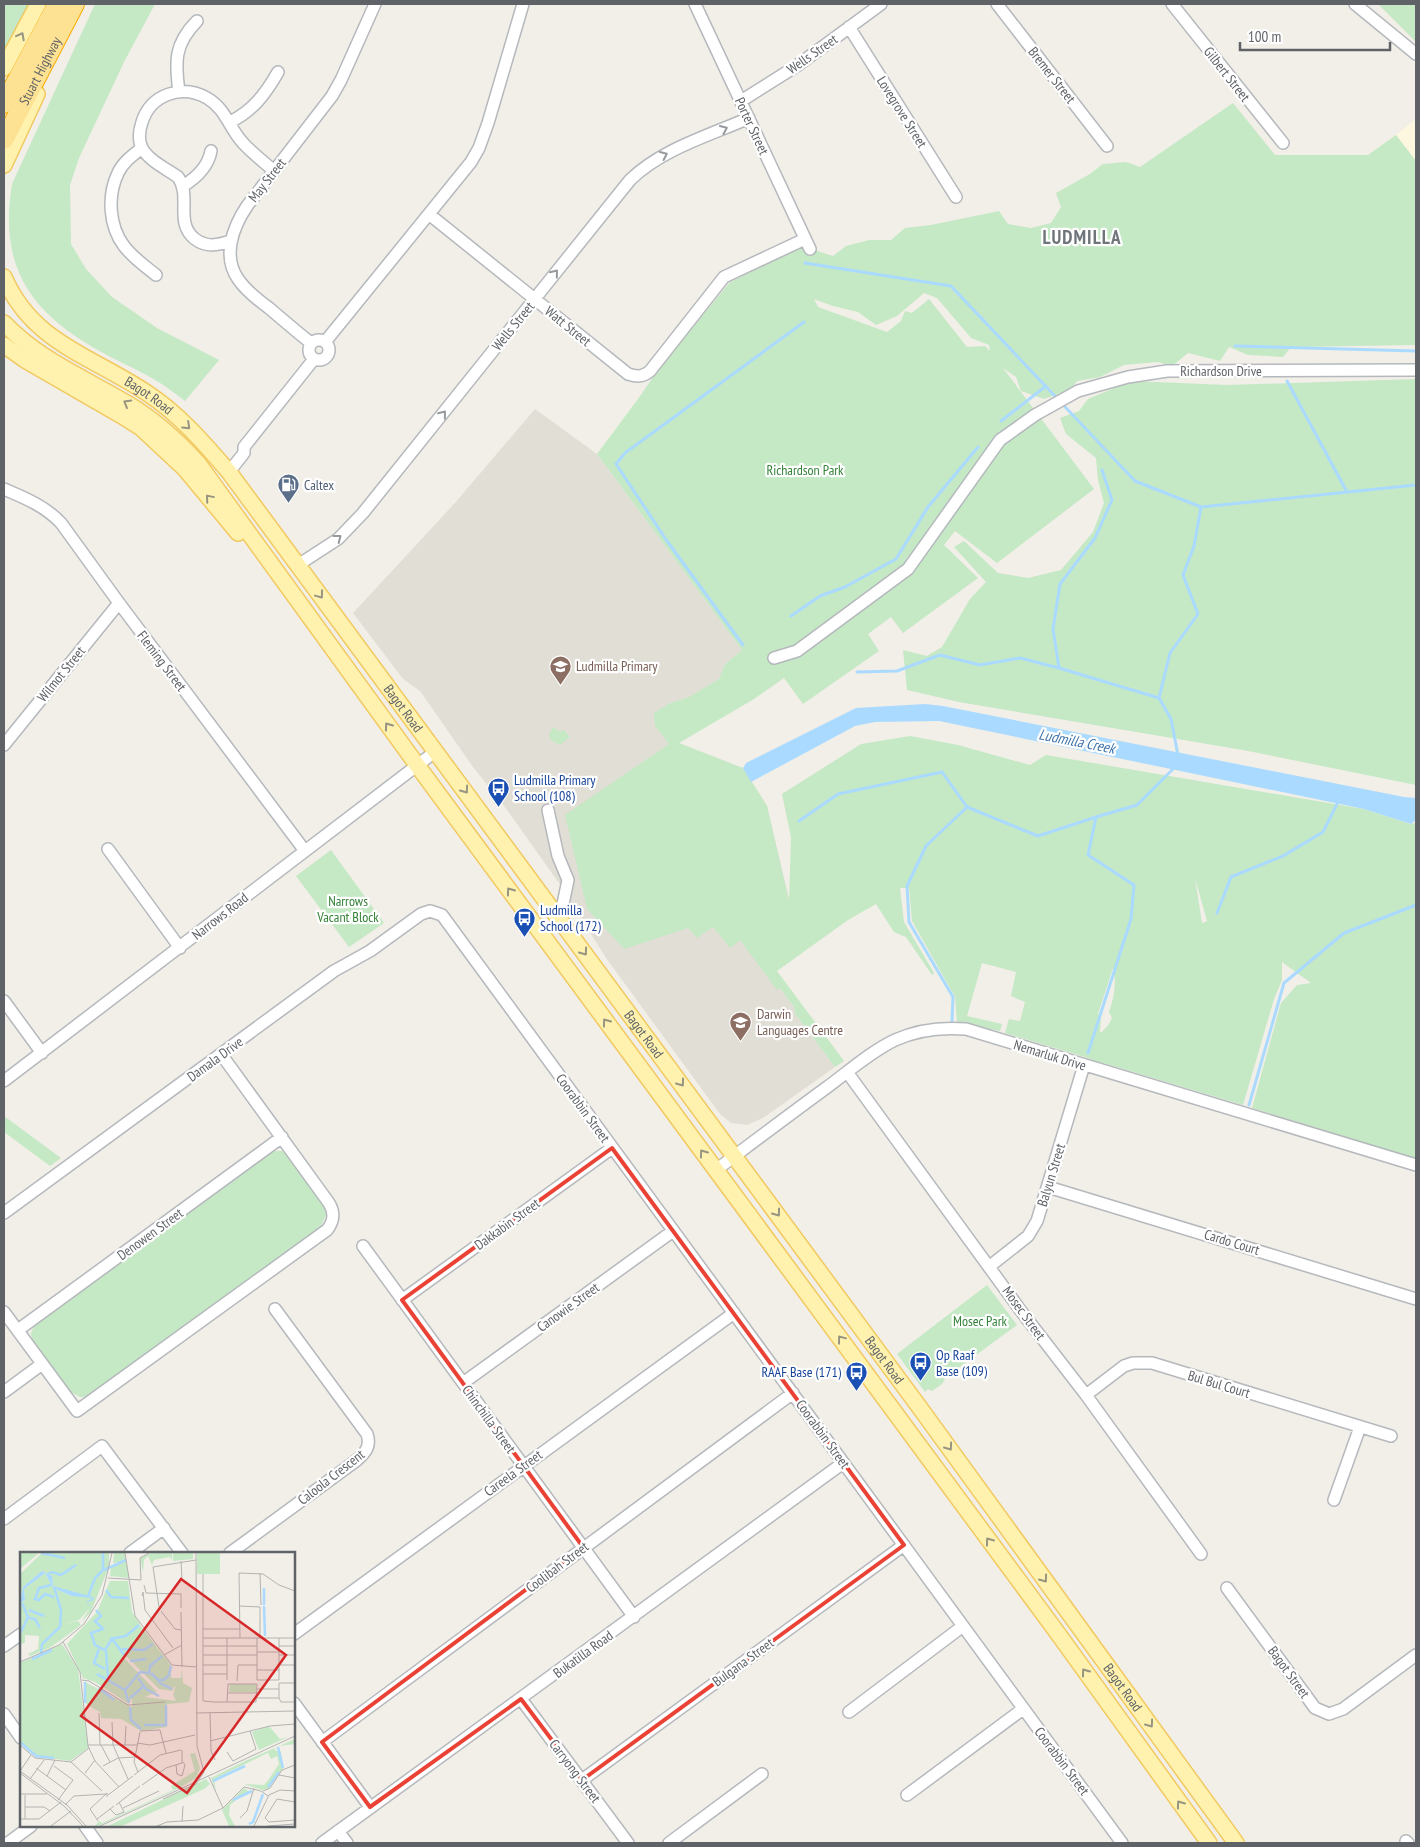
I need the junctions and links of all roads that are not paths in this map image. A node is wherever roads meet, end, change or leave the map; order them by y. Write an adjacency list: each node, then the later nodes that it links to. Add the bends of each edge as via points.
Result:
1 (38, 4): 14 (main road, one-way to 1)
2 (57, 4): 18 (highway, Stuart Highway)
3 (76, 4): 21 (highway, Stuart Highway); 26 (main road)
4 (375, 4): 27 (street, May Street, via 332,96)
5 (523, 4): 30 (street, via 479,148)
6 (695, 4): 17 (street, Porter Street)
7 (881, 4): 12 (street, Wells Street)
8 (997, 4): 23 (street, Bremer Street)
9 (1172, 4): 22 (street, Gilbert Street)
10 (1355, 4): 13 (street)
11 (197, 22): 16 (street, via 178,49)
12 (849, 27): 17 (street, Wells Street, via 798,65); 29 (street, Lovegrove Street)
13 (1416, 54)
14 (4, 68)
15 (278, 72): 20 (street, via 260,100)
16 (178, 92): 20 (street, via 207,98 222,110); 24 (street, via 159,98 146,112 139,131)
17 (741, 101): 19 (street, Porter Street)
18 (4, 104)
19 (749, 118): 34 (street, Wells Street, one-way to 19, via 642,168 663,155); 44 (street, Porter Street, via 807,244 724,277 650,371)
20 (230, 122): 27 (street, via 243,143)
21 (4, 140)
22 (1282, 143)
23 (1107, 146)
24 (142, 148): 28 (street, via 178,177); 32 (street, via 126,161 118,173 111,216 125,247)
25 (211, 151): 28 (street, via 205,167)
26 (4, 165)
27 (274, 170): 31 (street, May Street, via 235,225)
28 (183, 186): 31 (street, via 185,224 191,236 210,246)
29 (956, 197)
30 (430, 215): 34 (street, Watt Street); 37 (street)
31 (231, 241): 38 (street, May Street, via 232,264 238,279 249,292)
32 (156, 275)
33 (4, 277): 41 (main road, Bagot Road, via 27,314 41,329)
34 (534, 299): 44 (street, Watt Street, via 628,374); 48 (street, Wells Street, one-way to 34, via 338,539 353,524)
35 (4, 300): 41 (main road, via 48,342)
36 (4, 323): 49 (main road, Bagot Road, one-way to 36, via 192,456 171,435 127,403 42,355)
37 (325, 342): 38 (street, via 316,340); 42 (street, via 328,354 322,359)
38 (311, 343): 42 (street, via 309,352)
39 (4, 345): 45 (main road, Bagot Road)
40 (4, 351): 45 (main road)
41 (74, 352): 46 (main road, Bagot Road, one-way to 46, via 160,402 197,435)
42 (314, 359): 46 (street, via 244,447 244,453)
43 (1416, 370): 51 (street, Richardson Drive, via 1167,371 1128,376 1078,391 1035,415 1000,440 908,569 797,650)
44 (639, 377)
45 (79, 392): 49 (main road, Bagot Road, one-way to 45, via 156,441 122,416)
46 (229, 472): 48 (main road, Bagot Road)
47 (4, 489): 50 (street, Fleming Street, via 34,502 56,517)
48 (298, 565): 53 (main road, Bagot Road, one-way to 53)
49 (273, 568): 54 (main road, Bagot Road, one-way to 49)
50 (119, 603): 52 (street, Wilmot Street); 57 (street, Fleming Street)
51 (774, 658)
52 (4, 745)
53 (436, 751): 54 (street, Narrows Road); 59 (main road, Bagot Road, one-way to 59)
54 (417, 765): 57 (street, Narrows Road); 71 (main road, Bagot Road, one-way to 54)
55 (548, 810): 59 (street, via 558,856 568,880 563,904)
56 (108, 849): 60 (street)
57 (305, 851): 60 (street, Narrows Road)
58 (430, 911): 63 (street, Damala Drive, via 334,971); 68 (street, Coorabbin Street, via 448,921)
59 (555, 913): 69 (main road, Bagot Road, one-way to 69)
60 (180, 948): 62 (street, Narrows Road)
61 (4, 1001): 62 (street)
62 (42, 1053): 66 (street, Narrows Road)
63 (221, 1054): 67 (street); 73 (street, Damala Drive)
64 (1084, 1065): 65 (street, Nemarluk Drive, via 966,1029 951,1028 894,1040); 70 (street, Nemarluk Drive); 72 (street, Balyun Street)
65 (847, 1072): 69 (street, Nemarluk Drive); 76 (street, Mosec Street)
66 (4, 1081)
67 (282, 1137): 82 (street, Denowen Street); 83 (street, via 330,1203 332,1221 323,1234 77,1411)
68 (612, 1148): 74 (street, Coorabbin Street); 78 (street, Dakkabin Street)
69 (734, 1156): 71 (street, Nemarluk Drive); 130 (main road, Bagot Road, one-way to 130)
70 (1416, 1165)
71 (716, 1170): 129 (main road, Bagot Road, one-way to 71)
72 (1048, 1187): 76 (street, Balyun Street, via 1028,1236); 77 (street, Cardo Court)
73 (4, 1213)
74 (673, 1231): 81 (street, Coorabbin Street); 84 (street, Canowie Street)
75 (363, 1246): 78 (street, Chinchilla Street)
76 (990, 1266): 87 (street, Mosec Street)
77 (1416, 1299)
78 (402, 1300): 84 (street, Chinchilla Street)
79 (275, 1309): 99 (street, Caloola Crescent, via 367,1434 369,1444 357,1460)
80 (4, 1312): 82 (street)
81 (734, 1313): 86 (street, Coorabbin Street); 91 (street, Careela Street)
82 (18, 1330): 83 (street)
83 (42, 1364): 85 (street)
84 (463, 1384): 91 (street, Chinchilla Street)
85 (4, 1392)
86 (793, 1393): 90 (street, Coorabbin Street); 96 (street, Coolibah Street)
87 (1086, 1395): 88 (street, Bul Bul Court, via 1124,1366 1152,1364); 100 (street, Mosec Street)
88 (1360, 1427): 89 (street, Bul Bul Court); 92 (street)
89 (1391, 1436)
90 (843, 1463): 95 (street, Coorabbin Street); 102 (street, Bukatilla Road)
91 (523, 1466): 96 (street, Chinchilla Street); 104 (street, Careela Street)
92 (1334, 1500)
93 (4, 1519): 94 (street, via 102,1446)
94 (164, 1528): 97 (street); 98 (street)
95 (904, 1545): 103 (street, Coorabbin Street); 116 (street, Bulgana Street)
96 (583, 1547): 102 (street, Chinchilla Street); 114 (street, Coolibah Street)
97 (131, 1552)
98 (181, 1552)
99 (231, 1552)
100 (1200, 1554)
101 (1227, 1588): 107 (street, Bagot Street, via 1315,1708 1329,1714 1342,1709)
102 (634, 1617): 108 (street, Bukatilla Road)
103 (963, 1626): 110 (street, Coorabbin Street); 111 (street)
104 (295, 1633)
105 (20, 1635): 106 (street)
106 (4, 1646)
107 (1416, 1655)
108 (521, 1699): 116 (street, Carryong Street); 118 (street, Bukatilla Road)
109 (295, 1704): 114 (street)
110 (1023, 1709): 117 (street); 128 (street, Coorabbin Street)
111 (849, 1712)
112 (5, 1717): 113 (street)
113 (20, 1737)
114 (322, 1742): 118 (street)
115 (762, 1774): 127 (street)
116 (582, 1780): 126 (street, Carryong Street)
117 (907, 1795)
118 (370, 1807): 121 (street, Bukatilla Road)
119 (30, 1827): 122 (street)
120 (88, 1827): 123 (street)
121 (338, 1831): 124 (street, Bukatilla Road); 125 (street)
122 (8, 1843)
123 (97, 1843)
124 (322, 1843)
125 (347, 1843)
126 (628, 1843)
127 (669, 1843)
128 (1122, 1843)
129 (1209, 1843)
130 (1236, 1843)

